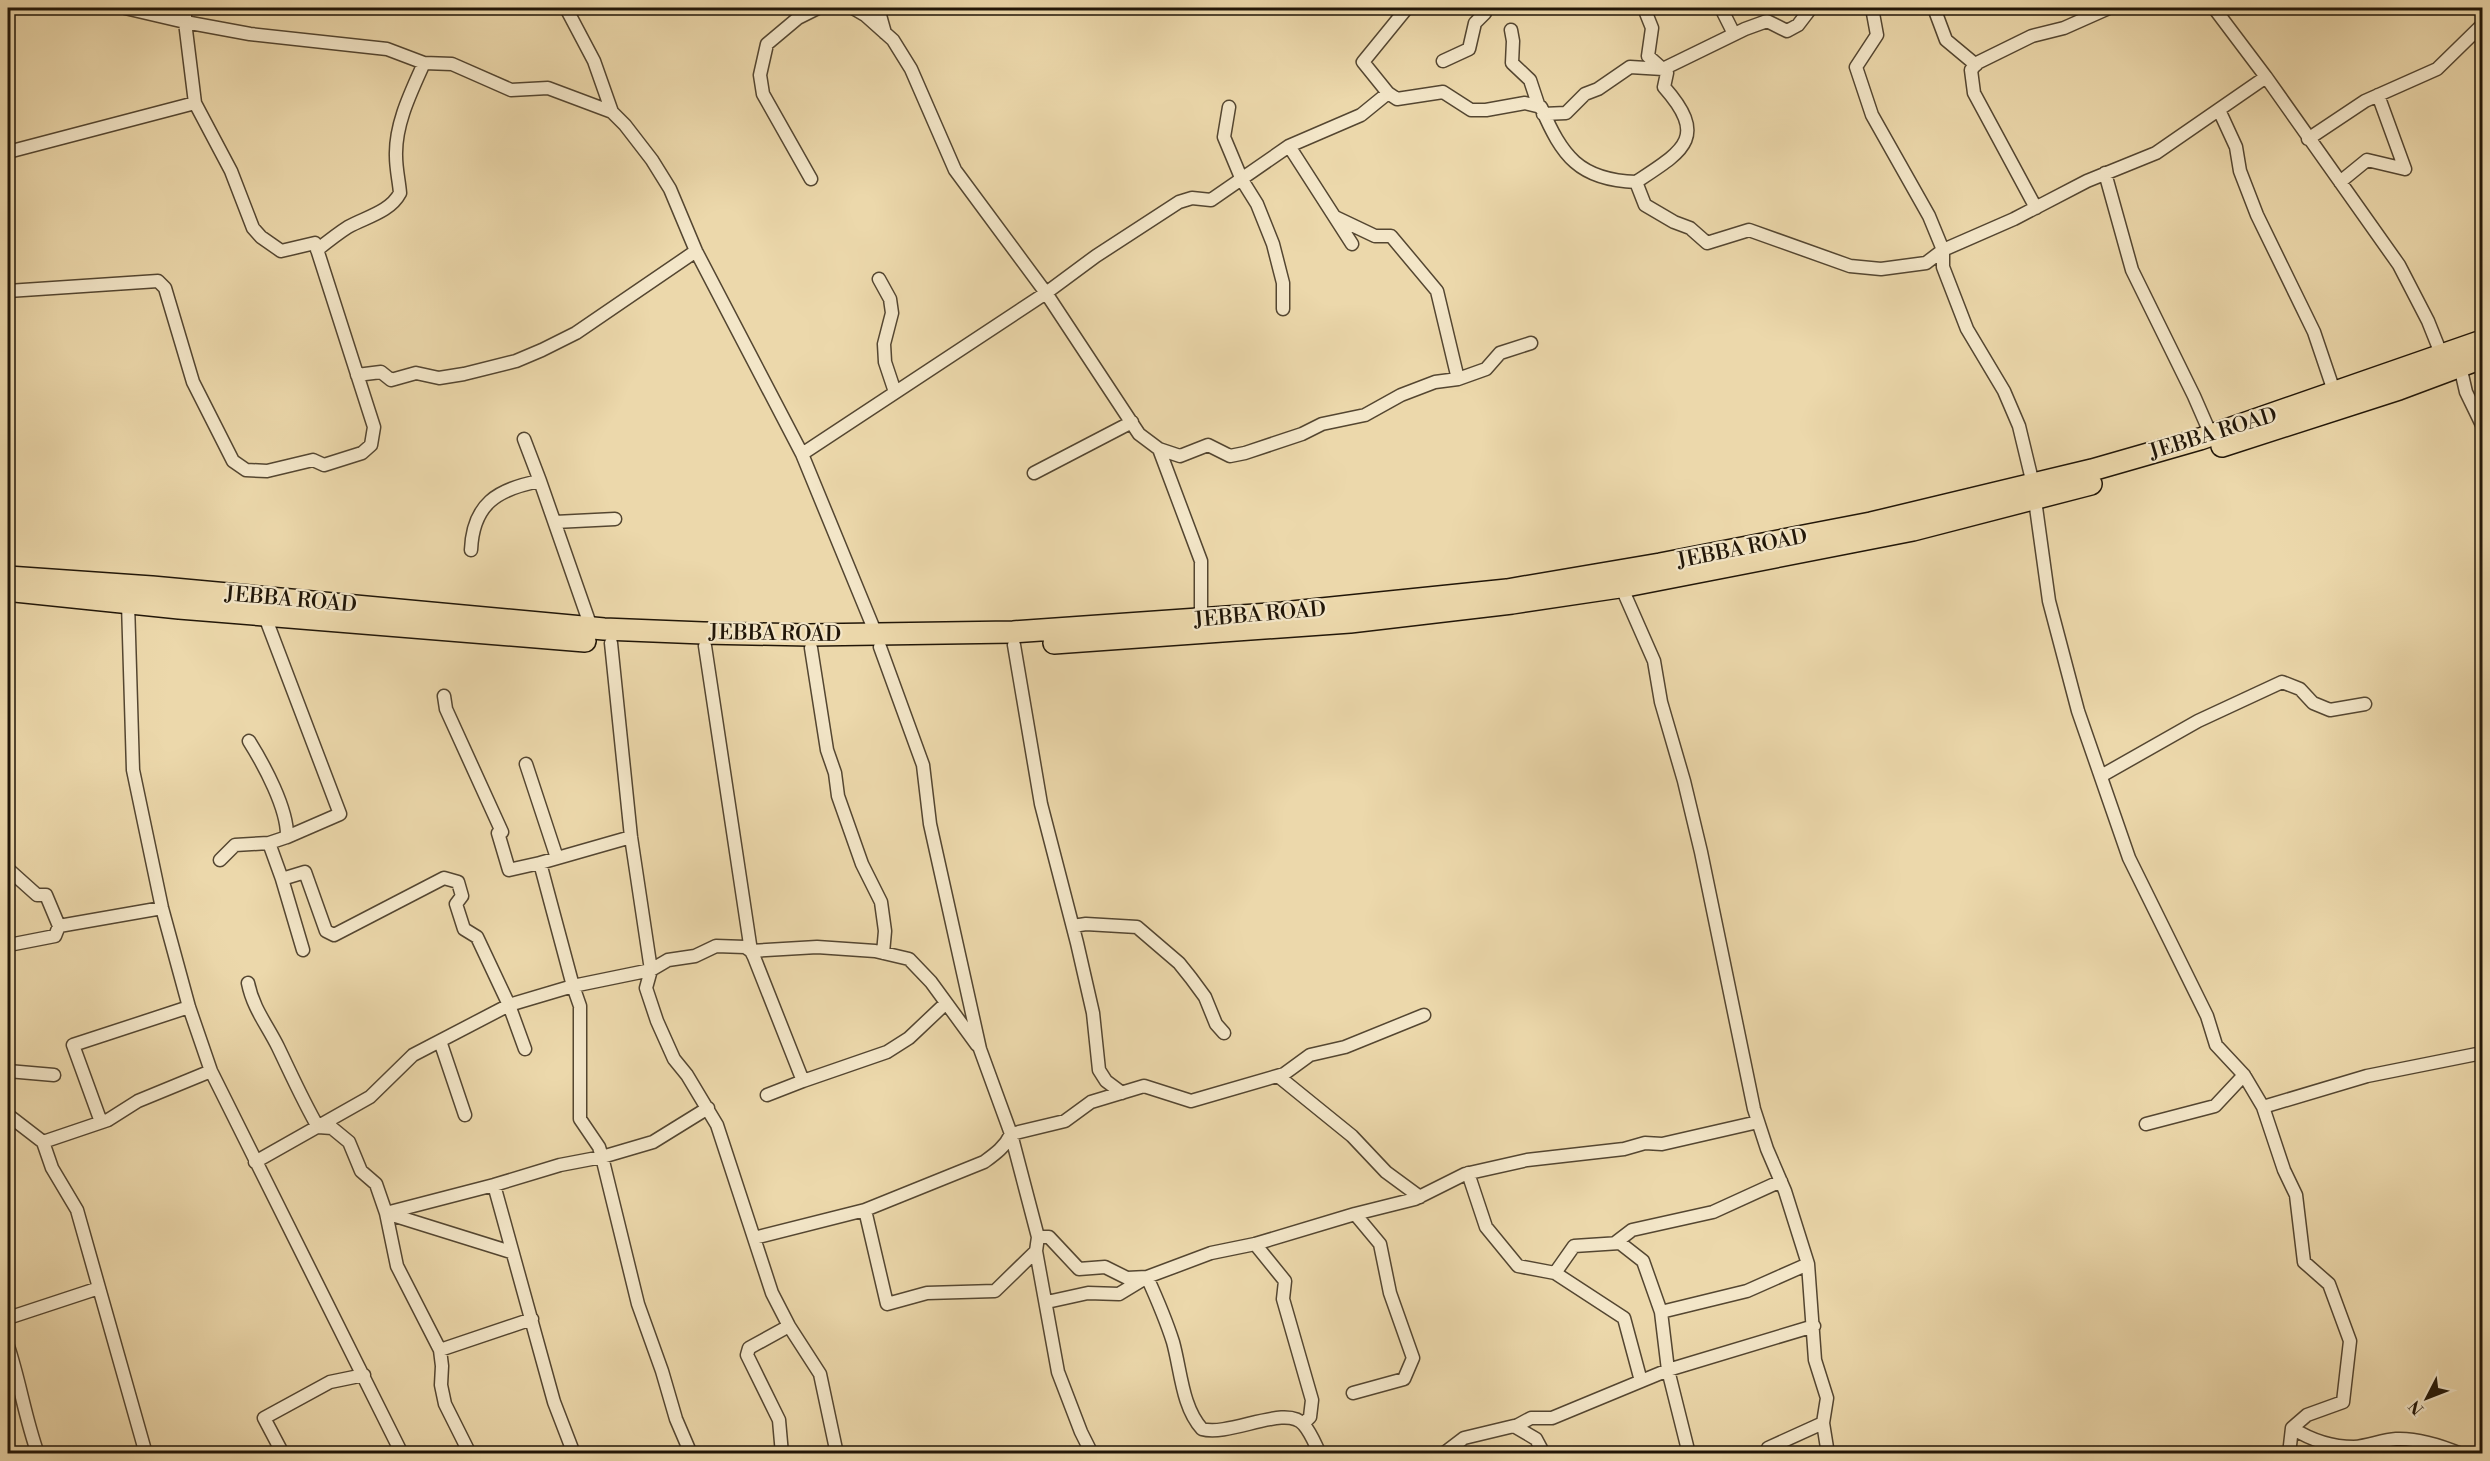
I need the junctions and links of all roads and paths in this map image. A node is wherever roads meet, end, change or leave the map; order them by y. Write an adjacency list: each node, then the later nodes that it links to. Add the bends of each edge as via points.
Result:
1 (124, 8): 16 (street)
2 (185, 8): 16 (street)
3 (566, 8): 32 (street, via 594,62)
4 (818, 8): 37 (street, via 798,18 767,44 760,75 763,94)
5 (853, 8): 19 (street)
6 (878, 8): 19 (street)
7 (1407, 8): 26 (street, via 1363,62)
8 (1480, 8): 21 (street, via 1485,13 1475,23 1469,49)
9 (1644, 8): 24 (street, via 1652,28 1648,56)
10 (1721, 8): 20 (street)
11 (1811, 8): 20 (street, via 1798,25 1787,31 1767,21)
12 (1872, 8): 45 (street, via 1877,35 1856,67 1872,115 1929,216)
13 (1934, 8): 23 (street, via 1946,40)
14 (2109, 8): 23 (street, via 2064,28 2032,36)
15 (2216, 8): 25 (street)
16 (184, 22): 22 (street, via 250,34 387,49); 28 (street)
17 (2482, 25): 27 (street, via 2437,69)
18 (1511, 30): 30 (street, via 1512,63 1530,80)
19 (886, 34): 49 (street, via 911,69 955,170)
20 (1734, 34): 24 (street)
21 (1443, 61)
22 (424, 63): 32 (street, via 452,64 511,90 548,88); 44 (street, via 406,103 400,128 397,199)
23 (1976, 65): 41 (street, via 1971,70 1974,93)
24 (1663, 69): 30 (street, via 1630,67 1585,94 1566,112); 39 (street, via 1667,73 1664,87 1688,123 1689,133 1685,144)
25 (2266, 77): 31 (street); 33 (street)
26 (1388, 93): 30 (street, via 1397,99 1443,92 1471,110 1525,103); 34 (street, via 1361,115)
27 (2378, 95): 33 (street); 40 (street, via 2405,169 2367,160)
28 (195, 103): 35 (street); 44 (street, via 231,171 253,228 281,250 315,243)
29 (1229, 107): 38 (street, via 1224,137)
30 (1541, 110): 39 (street, via 1569,158 1600,179)
31 (2219, 110): 36 (street, via 2156,153); 59 (street, via 2236,147 2240,171 2257,215 2314,332)
32 (612, 112): 46 (street, via 626,125 670,189)
33 (2308, 139): 40 (street)
34 (1289, 146): 38 (street); 42 (street)
35 (8, 152)
36 (2104, 173): 41 (street); 62 (street, via 2132,270)
37 (811, 179)
38 (1242, 180): 49 (street, via 1211,200 1192,198 1179,202); 50 (street, via 1257,204 1273,244 1284,283)
39 (1636, 182): 45 (street, via 1645,205 1690,228 1707,243 1749,230 1850,266 1881,269 1926,263)
40 (2340, 182): 53 (street, via 2404,274)
41 (2036, 208): 45 (street)
42 (1335, 217): 43 (street); 57 (street, via 1375,236 1391,236 1437,291)
43 (1352, 244)
44 (317, 250): 56 (street)
45 (1943, 250): 68 (street, via 1943,267 1967,329 2004,391 2019,426)
46 (696, 251): 56 (street, via 576,333 516,361 439,378 416,373 391,380 381,372); 65 (street)
47 (879, 279): 58 (street, via 890,299 892,313 884,344 885,362)
48 (8, 291): 56 (street, via 158,281 165,288 193,382 233,461 246,470 267,471 313,460 324,465 362,453 371,445 374,427)
49 (1046, 293): 58 (street); 60 (street)
50 (1283, 309)
51 (2482, 341): 53 (highway, JEBBA ROAD)
52 (1531, 343): 57 (street, via 1500,353 1486,369)
53 (2442, 356): 59 (highway, JEBBA ROAD)
54 (2482, 358): 55 (highway)
55 (2460, 366): 61 (street, via 2466,392); 68 (highway, via 2250,438)
56 (357, 375)
57 (1458, 379): 64 (street, via 1435,382 1365,415 1322,424 1245,453 1230,456 1208,445 1180,456)
58 (895, 392): 65 (street)
59 (2335, 394): 62 (highway, JEBBA ROAD)
60 (1132, 422): 64 (street, via 1139,434); 66 (street)
61 (2482, 425)
62 (2211, 435): 68 (highway, JEBBA ROAD, via 2092,470)
63 (524, 439): 67 (street)
64 (1159, 449): 76 (street, via 1201,561)
65 (802, 454): 78 (street)
66 (1034, 473)
67 (540, 481): 70 (street); 71 (street, via 498,493 472,530)
68 (2034, 492): 73 (highway, via 1913,530); 76 (highway, JEBBA ROAD, via 1507,590); 87 (street, via 2049,601 2078,711)
69 (615, 519): 70 (street)
70 (555, 522): 77 (street)
71 (471, 550)
72 (9, 586): 74 (highway); 77 (highway, JEBBA ROAD, via 163,587)
73 (1621, 586): 80 (highway, via 1350,622); 128 (street, via 1654,661 1661,702 1699,841)
74 (128, 603): 75 (highway); 96 (street, via 133,770)
75 (264, 614): 79 (highway); 88 (street, via 339,814)
76 (1201, 619): 78 (highway, JEBBA ROAD)
77 (591, 627): 78 (highway, JEBBA ROAD)
78 (878, 640): 80 (highway); 82 (highway); 113 (street, via 923,765 930,824)
79 (611, 643): 81 (highway); 89 (street)
80 (1014, 645): 98 (street, via 1041,804)
81 (705, 646): 82 (highway); 101 (street)
82 (811, 648): 102 (street, via 838,796 862,864 881,902)
83 (444, 696): 93 (street, via 446,709 502,832 498,834 509,870)
84 (2365, 704): 87 (street, via 2330,710 2313,703 2300,689 2282,682 2198,721)
85 (249, 741): 88 (street, via 261,759 287,824)
86 (526, 764): 91 (street)
87 (2101, 776): 118 (street, via 2129,858 2207,1016 2216,1045)
88 (287, 837): 90 (street)
89 (631, 837): 91 (street); 103 (street)
90 (269, 843): 92 (street, via 235,846); 95 (street)
91 (557, 858): 93 (street)
92 (219, 860)
93 (540, 863): 105 (street)
94 (8, 869): 97 (street, via 37,895 46,895)
95 (282, 879): 100 (street); 107 (street, via 305,872 326,931 334,935 444,878 458,882 462,896 456,904 464,929 477,937)
96 (162, 908): 97 (street); 108 (street)
97 (59, 926): 99 (street, via 55,936)
98 (1073, 926): 110 (street, via 1137,927 1179,963 1205,997); 121 (street, via 1093,1012 1099,1070 1106,1082)
99 (14, 944)
100 (303, 950)
101 (751, 951): 102 (street, via 817,947); 103 (street, via 745,947 716,946 695,956 668,960); 120 (street)
102 (883, 953): 106 (street, via 909,959)
103 (651, 970): 105 (street); 124 (street, via 646,988 657,1022 674,1059)
104 (248, 983): 130 (street, via 259,1015)
105 (573, 986): 107 (street); 133 (street, via 580,1006 580,1119)
106 (946, 1003): 113 (street); 120 (street, via 909,1038 886,1052)
107 (509, 1005): 111 (street); 112 (street)
108 (189, 1007): 116 (street); 127 (street, via 73,1045)
109 (1424, 1015): 119 (street, via 1345,1047 1310,1055)
110 (1224, 1033)
111 (440, 1041): 126 (street); 130 (street, via 413,1055 370,1097)
112 (525, 1049)
113 (980, 1049): 131 (street)
114 (2482, 1053): 123 (street, via 2367,1076)
115 (8, 1071): 117 (street)
116 (211, 1071): 127 (street, via 138,1101); 134 (street)
117 (54, 1075)
118 (2244, 1075): 123 (street); 129 (street, via 2215,1106)
119 (1278, 1076): 121 (street, via 1191,1101 1144,1086); 138 (street, via 1352,1136 1386,1172)
120 (803, 1080): 122 (street)
121 (1122, 1093): 131 (street, via 1090,1102 1065,1121)
122 (767, 1095)
123 (2263, 1107): 167 (street, via 2296,1195 2304,1262 2329,1284 2350,1341 2343,1402 2307,1415)
124 (708, 1108): 133 (street, via 654,1142); 143 (street, via 726,1148)
125 (8, 1115): 132 (street)
126 (465, 1115)
127 (101, 1122): 132 (street)
128 (1758, 1122): 135 (street, via 1662,1144 1527,1160); 136 (street)
129 (2146, 1124)
130 (318, 1127): 134 (street); 140 (street, via 332,1128 349,1142 361,1171 376,1184)
131 (1011, 1134): 139 (street, via 1007,1143 984,1162); 142 (street)
132 (43, 1142): 151 (street, via 52,1168 77,1210)
133 (602, 1157): 137 (street); 175 (street, via 638,1304)
134 (255, 1162): 161 (street)
135 (1468, 1173): 138 (street); 149 (street, via 1486,1227 1518,1266)
136 (1781, 1181): 144 (street, via 1713,1212 1632,1230); 148 (street)
137 (494, 1185): 140 (street); 147 (street)
138 (1420, 1197): 141 (street)
139 (865, 1210): 143 (street); 146 (street, via 887,1304 927,1293 995,1291)
140 (386, 1213): 147 (street); 159 (street, via 397,1266)
141 (1355, 1214): 145 (street); 163 (street, via 1380,1244 1390,1293 1413,1358 1404,1379)
142 (1038, 1237): 146 (street); 150 (street, via 1049,1237 1079,1269 1106,1267 1127,1278)
143 (754, 1238): 156 (street, via 772,1293)
144 (1615, 1243): 149 (street, via 1574,1246); 153 (street, via 1620,1242 1643,1261)
145 (1255, 1244): 150 (street, via 1211,1253); 164 (street, via 1285,1281 1283,1299 1312,1401 1310,1417)
146 (1036, 1251): 152 (street)
147 (511, 1252): 155 (street)
148 (1808, 1264): 153 (street, via 1747,1291); 157 (street)
149 (1555, 1273): 162 (street, via 1624,1318)
150 (1148, 1277): 152 (street, via 1119,1294 1088,1293); 164 (street, via 1173,1342 1190,1412 1202,1429 1223,1431 1279,1416)
151 (99, 1288): 154 (street); 171 (street)
152 (1047, 1302): 168 (street, via 1058,1372)
153 (1661, 1312): 160 (street)
154 (8, 1318)
155 (532, 1319): 159 (street); 174 (street, via 554,1402)
156 (789, 1326): 176 (street, via 749,1348 747,1355 778,1420); 177 (street, via 820,1374)
157 (1814, 1326): 160 (street); 165 (street, via 1815,1360 1827,1398)
158 (8, 1346): 170 (street)
159 (440, 1350): 169 (street, via 445,1404)
160 (1668, 1370): 162 (street); 181 (street)
161 (364, 1376): 172 (street, via 330,1382 264,1418); 173 (street)
162 (1641, 1381): 166 (street, via 1552,1418 1531,1418)
163 (1353, 1393)
164 (1304, 1423): 178 (street)
165 (1823, 1423): 182 (street, via 1768,1448); 183 (street)
166 (1516, 1426): 179 (street, via 1464,1438); 180 (street, via 1536,1439)
167 (2292, 1428): 184 (street); 185 (street, via 2329,1444 2355,1447 2398,1439 2442,1446)
168 (1088, 1450)
169 (469, 1452)
170 (38, 1454)
171 (146, 1454)
172 (283, 1454)
173 (402, 1454)
174 (574, 1454)
175 (691, 1454)
176 (782, 1454)
177 (837, 1454)
178 (1320, 1454)
179 (1443, 1454)
180 (1544, 1454)
181 (1689, 1454)
182 (1766, 1454)
183 (1828, 1454)
184 (2289, 1454)
185 (2461, 1454)

